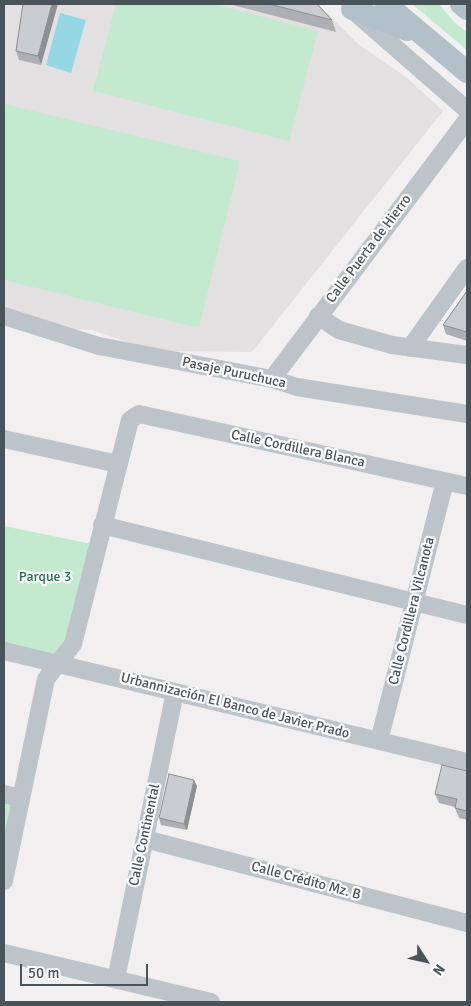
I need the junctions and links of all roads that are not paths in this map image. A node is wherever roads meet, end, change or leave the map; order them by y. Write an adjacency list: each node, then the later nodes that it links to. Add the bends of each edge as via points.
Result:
1 (386, 4): 5 (main road)
2 (460, 4): 4 (main road)
3 (350, 6): 5 (main road); 7 (street)
4 (467, 9)
5 (420, 35): 6 (main road)
6 (467, 72)
7 (467, 110)
8 (467, 120): 11 (street, Calle Puerta de Hierro)
9 (467, 268): 12 (street)
10 (4, 316): 14 (street, Pasaje Puruchuca, via 99,346)
11 (318, 316): 12 (street, via 339,330); 14 (street, Calle Puerta de Hierro)
12 (410, 348): 13 (street)
13 (467, 355)
14 (272, 379): 15 (street, Pasaje Puruchuca, via 297,387)
15 (467, 414)
16 (4, 439): 17 (street)
17 (118, 464): 18 (street, Calle Cordillera Blanca, via 130,420 139,414); 20 (street)
18 (445, 481): 19 (street, Calle Cordillera Blanca); 21 (street, Calle Cordillera Vilcanota)
19 (467, 486)
20 (102, 525): 21 (street); 24 (street, via 73,644)
21 (415, 602): 22 (street); 26 (street, Calle Cordillera Vilcanota)
22 (467, 615)
23 (4, 651): 24 (street, Urbannización El Banco de Javier Prado)
24 (57, 664): 25 (street, Urbannización El Banco de Javier Prado); 29 (street, via 46,679)
25 (175, 692): 26 (street, Urbannización El Banco de Javier Prado); 30 (street, Calle Continental)
26 (379, 741): 27 (street, Urbannización El Banco de Javier Prado)
27 (467, 762)
28 (4, 794): 29 (street)
29 (21, 798): 31 (street)
30 (145, 839): 32 (street, Calle Crédito Mz. B); 34 (street, Calle Continental)
31 (4, 880)
32 (467, 924)
33 (4, 953): 34 (street)
34 (116, 979): 35 (street)
35 (211, 1002)

